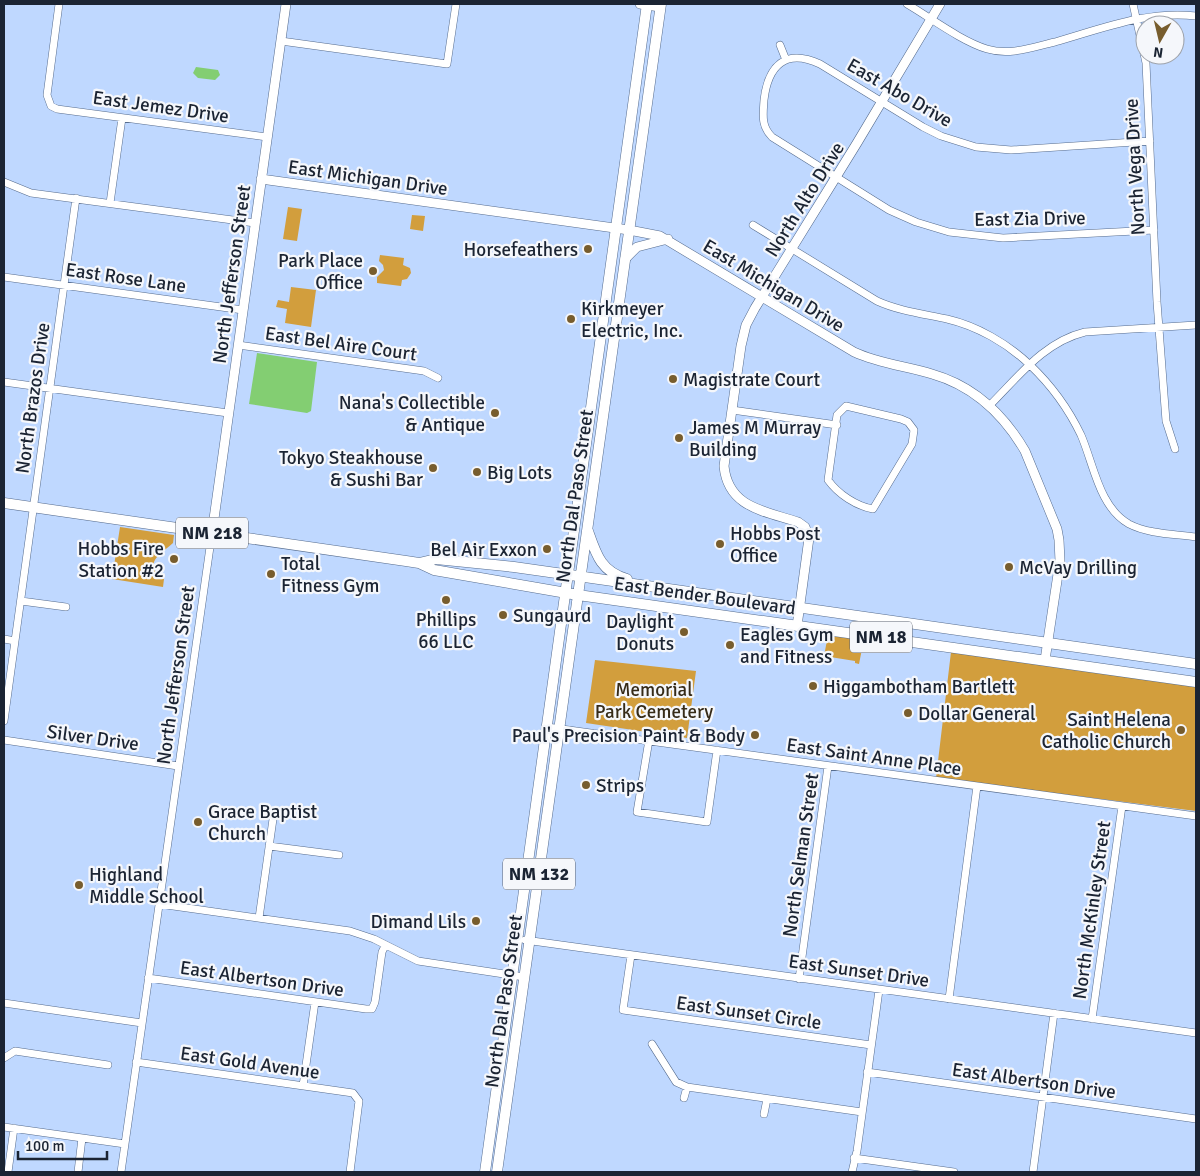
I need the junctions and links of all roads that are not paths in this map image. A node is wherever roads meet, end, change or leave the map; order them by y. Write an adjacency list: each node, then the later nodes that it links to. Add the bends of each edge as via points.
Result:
1 (59, 4): 17 (street, East Jemez Drive, via 47,95 51,106)
2 (286, 4): 12 (street, North Jefferson Street)
3 (456, 4): 12 (street, via 447,64)
4 (645, 4): 7 (street); 27 (main road, North Dal Paso Street)
5 (907, 4): 10 (street)
6 (940, 4): 10 (street, North Alto Drive)
7 (661, 5): 28 (main road, North Dal Paso Street)
8 (1157, 15): 9 (street)
9 (1196, 16)
10 (932, 19): 11 (street, via 981,47 1003,52 1027,49); 16 (street, North Alto Drive)
11 (1135, 20)
12 (281, 41): 18 (street, North Jefferson Street)
13 (780, 45): 14 (street)
14 (786, 60): 16 (street, East Abo Drive, via 802,57 811,60); 20 (street, East Zia Drive, via 771,73 766,89 763,120 767,132)
15 (1146, 65): 19 (street, North Vega Drive)
16 (882, 102): 19 (street, East Abo Drive, via 941,136 976,147 1011,150); 20 (street, North Alto Drive)
17 (122, 118): 18 (street, East Jemez Drive); 24 (street)
18 (267, 138): 21 (street, North Jefferson Street)
19 (1150, 141): 29 (street, North Vega Drive)
20 (836, 178): 29 (street, East Zia Drive, via 904,217 966,235 1016,238); 31 (street, North Alto Drive)
21 (261, 179): 25 (street, North Jefferson Street); 27 (street, East Michigan Drive)
22 (4, 182): 23 (street, via 32,192)
23 (76, 198): 24 (street); 34 (street, North Brazos Drive)
24 (110, 203): 25 (street)
25 (255, 223): 36 (street, North Jefferson Street)
26 (753, 225): 31 (street)
27 (616, 228): 28 (street, East Michigan Drive); 55 (main road, North Dal Paso Street)
28 (629, 230): 30 (street, East Michigan Drive); 32 (main road, North Dal Paso Street)
29 (1154, 230): 38 (street, North Vega Drive)
30 (668, 239): 32 (street, via 637,247); 35 (street, East Michigan Drive)
31 (793, 248): 35 (street, North Alto Drive); 40 (street, via 877,301 978,330)
32 (625, 259): 51 (main road, North Dal Paso Street)
33 (4, 276): 34 (street, East Rose Lane)
34 (64, 285): 36 (street, East Rose Lane); 43 (street, North Brazos Drive)
35 (761, 297): 44 (street, East Michigan Drive, via 854,352 879,362 934,374 961,385); 45 (street, North Alto Drive, via 743,334)
36 (243, 310): 39 (street, North Jefferson Street)
37 (1196, 325): 38 (street)
38 (1159, 329): 40 (street, via 1074,335 1053,344); 48 (street, North Vega Drive, via 1166,421)
39 (238, 345): 41 (street, East Bel Aire Court, via 424,371); 46 (street, North Jefferson Street)
40 (1030, 365): 44 (street); 53 (street, via 1070,416 1113,511 1129,524 1145,530)
41 (438, 378)
42 (4, 382): 43 (street)
43 (49, 388): 46 (street); 50 (street, North Brazos Drive)
44 (990, 405): 68 (street, East Michigan Drive, via 1011,428 1025,451 1057,529 1060,561)
45 (732, 410): 47 (street); 63 (street, North Alto Drive, via 724,466 729,488 737,499 749,506 798,522 807,532 809,538)
46 (228, 414): 52 (street, North Jefferson Street)
47 (836, 425): 47 (street, via 837,415 846,406 901,419 914,430 912,444 873,509 863,507 834,489 828,480)
48 (1175, 449)
49 (4, 503): 50 (main road, East Bender Boulevard / NM 218)
50 (34, 508): 52 (main road, East Bender Boulevard / NM 218); 61 (street, North Brazos Drive)
51 (587, 528): 56 (main road, North Dal Paso Street); 57 (main road, via 602,564 610,572)
52 (212, 534): 54 (main road, East Bender Boulevard / NM 218); 78 (street, North Jefferson Street)
53 (1196, 537)
54 (419, 563): 55 (main road, East Bender Boulevard / NM 218, via 436,559); 59 (main road, East Bender Boulevard, via 434,570)
55 (568, 575): 56 (main road, East Bender Boulevard / NM 218); 59 (main road, North Dal Paso Street / NM 132)
56 (580, 577): 57 (main road, East Bender Boulevard / NM 18); 60 (main road, North Dal Paso Street / NM 132)
57 (636, 584): 58 (main road, East Bender Boulevard / NM 18)
58 (684, 591): 63 (main road, East Bender Boulevard / NM 18); 64 (main road)
59 (565, 593): 60 (main road, East Bender Boulevard / NM 18); 73 (main road, North Dal Paso Street / NM 132)
60 (578, 595): 64 (main road, East Bender Boulevard / NM 18); 74 (main road, North Dal Paso Street / NM 132)
61 (21, 601): 62 (street); 67 (street, North Brazos Drive)
62 (66, 607)
63 (800, 608): 65 (street, North Alto Drive); 68 (main road, East Bender Boulevard / NM 18)
64 (678, 609): 65 (main road, East Bender Boulevard / NM 18)
65 (797, 626): 69 (main road, East Bender Boulevard / NM 18)
66 (4, 639): 67 (street)
67 (15, 641): 72 (street, North Brazos Drive)
68 (1048, 643): 69 (street, East Michigan Drive); 70 (main road, East Bender Boulevard / NM 18)
69 (1045, 660): 71 (main road, East Bender Boulevard / NM 18)
70 (1196, 664)
71 (1196, 682)
72 (4, 721)
73 (547, 727): 74 (street, East Saint Anne Place); 88 (main road, North Dal Paso Street / NM 132)
74 (559, 729): 76 (street, East Saint Anne Place); 89 (main road, North Dal Paso Street / NM 132)
75 (4, 740): 78 (street, Silver Drive)
76 (649, 740): 77 (street, East Saint Anne Place); 77 (street, via 637,812 707,822)
77 (717, 750): 79 (street, East Saint Anne Place)
78 (178, 766): 86 (street, North Jefferson Street)
79 (828, 766): 80 (street, East Saint Anne Place); 95 (street, North Selman Street)
80 (977, 786): 81 (street, East Saint Anne Place); 97 (street)
81 (1122, 806): 83 (street, East Saint Anne Place); 101 (street, North McKinley Street)
82 (274, 812): 84 (street)
83 (1196, 816)
84 (270, 846): 85 (street); 87 (street)
85 (339, 855)
86 (158, 904): 87 (street); 94 (street, North Jefferson Street)
87 (259, 918): 90 (street, via 350,931)
88 (517, 939): 89 (street, East Sunset Drive); 92 (main road, North Dal Paso Street / NM 132)
89 (529, 940): 91 (street, East Sunset Drive); 93 (main road, North Dal Paso Street / NM 132)
90 (385, 946): 92 (street, via 418,961); 98 (street, East Albertson Drive, via 372,1009)
91 (631, 955): 95 (street, East Sunset Drive); 105 (street, East Sunset Circle, via 623,1010)
92 (512, 975): 93 (street); 127 (main road, North Dal Paso Street / NM 132)
93 (524, 977): 128 (main road, North Dal Paso Street / NM 132)
94 (148, 978): 98 (street, East Albertson Drive); 102 (street, North Jefferson Street)
95 (799, 979): 96 (street, East Sunset Drive)
96 (879, 990): 97 (street, East Sunset Drive); 105 (street)
97 (949, 999): 100 (street, East Sunset Drive)
98 (315, 1002): 110 (street)
99 (4, 1003): 102 (street)
100 (1054, 1014): 101 (street, East Sunset Drive); 113 (street, North McKinley Street)
101 (1092, 1019): 103 (street, East Sunset Drive)
102 (142, 1023): 107 (street, North Jefferson Street)
103 (1196, 1033)
104 (652, 1044): 111 (street, via 676,1082)
105 (871, 1045): 109 (street)
106 (4, 1055): 108 (street, via 20,1052)
107 (136, 1062): 110 (street, East Gold Avenue); 121 (street, North Jefferson Street)
108 (108, 1065)
109 (867, 1072): 113 (street, East Albertson Drive); 115 (street)
110 (303, 1086): 126 (street, East Gold Avenue, via 357,1096)
111 (687, 1087): 112 (street); 114 (street)
112 (684, 1098)
113 (1043, 1098): 117 (street, East Albertson Drive); 131 (street, North McKinley Street)
114 (767, 1099): 115 (street); 116 (street)
115 (862, 1112): 122 (street)
116 (764, 1114)
117 (1196, 1119)
118 (4, 1127): 119 (street)
119 (14, 1128): 120 (street); 123 (street)
120 (82, 1138): 121 (street); 124 (street)
121 (125, 1144): 125 (street, North Jefferson Street)
122 (854, 1158): 129 (street); 130 (street)
123 (8, 1172)
124 (78, 1172)
125 (121, 1172)
126 (350, 1172)
127 (484, 1172)
128 (497, 1172)
129 (852, 1172)
130 (954, 1172)
131 (1033, 1172)

